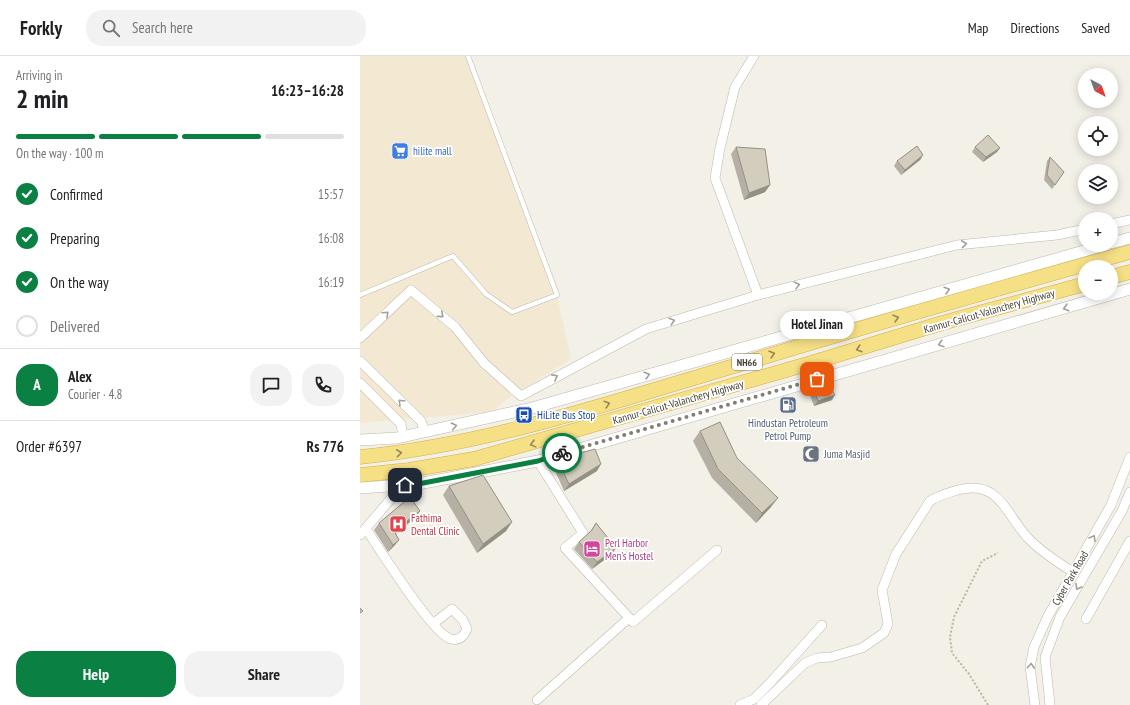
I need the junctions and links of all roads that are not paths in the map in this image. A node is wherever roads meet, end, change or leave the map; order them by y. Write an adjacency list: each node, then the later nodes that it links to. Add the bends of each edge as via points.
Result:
1 (468, 56): 14 (lane, via 557,295 512,312 486,294 453,256)
2 (754, 56): 15 (street, via 735,87 720,148 716,178)
3 (1130, 220): 4 (street)
4 (1118, 223)
5 (1078, 230): 15 (street, one-way to 5, via 957,245)
6 (1130, 238): 7 (street)
7 (1118, 241)
8 (1081, 252): 19 (street, one-way to 8, via 532,408)
9 (1130, 252): 22 (highway, NH66, one-way to 9, via 454,444 539,424)
10 (1130, 272): 11 (highway)
11 (1118, 275)
12 (1078, 286): 25 (highway, Kannur-Calicut-Valanchery Highway / NH66, one-way to 25, via 474,459)
13 (1130, 290): 24 (street, one-way to 24)
14 (360, 295)
15 (758, 295): 16 (street, one-way to 15, via 411,290 455,327 484,363 521,396 646,329)
16 (360, 338)
17 (360, 361): 19 (street, one-way to 17, via 421,422)
18 (360, 383): 20 (street, via 401,424)
19 (425, 432): 20 (street)
20 (403, 436): 21 (street)
21 (360, 440)
22 (360, 457)
23 (1130, 457): 32 (street, Cyber Park Road, one-way to 23, via 1111,505)
24 (538, 461): 26 (street, via 418,484); 33 (street, via 583,533 565,548)
25 (360, 475)
26 (392, 486): 27 (street); 29 (street, via 395,494)
27 (360, 488)
28 (1130, 492): 43 (street, one-way to 43, via 1122,511 1060,618 1045,657)
29 (363, 532): 35 (street)
30 (1130, 541): 34 (street)
31 (717, 550): 33 (street, via 633,622)
32 (1073, 572): 38 (street, via 1039,548 998,497 984,488 970,486 938,495 930,501 896,554 882,590 888,624 884,633 862,648 831,657 817,658 805,663); 42 (street, Cyber Park Road, one-way to 32, via 1030,667 1034,647)
33 (629, 618): 39 (street)
34 (1086, 619)
35 (434, 623)
36 (822, 625): 37 (street)
37 (785, 666): 38 (street); 40 (street, via 754,698)
38 (794, 673): 41 (street)
39 (537, 700)
40 (740, 705)
41 (761, 705)
42 (1035, 705)
43 (1050, 705)

